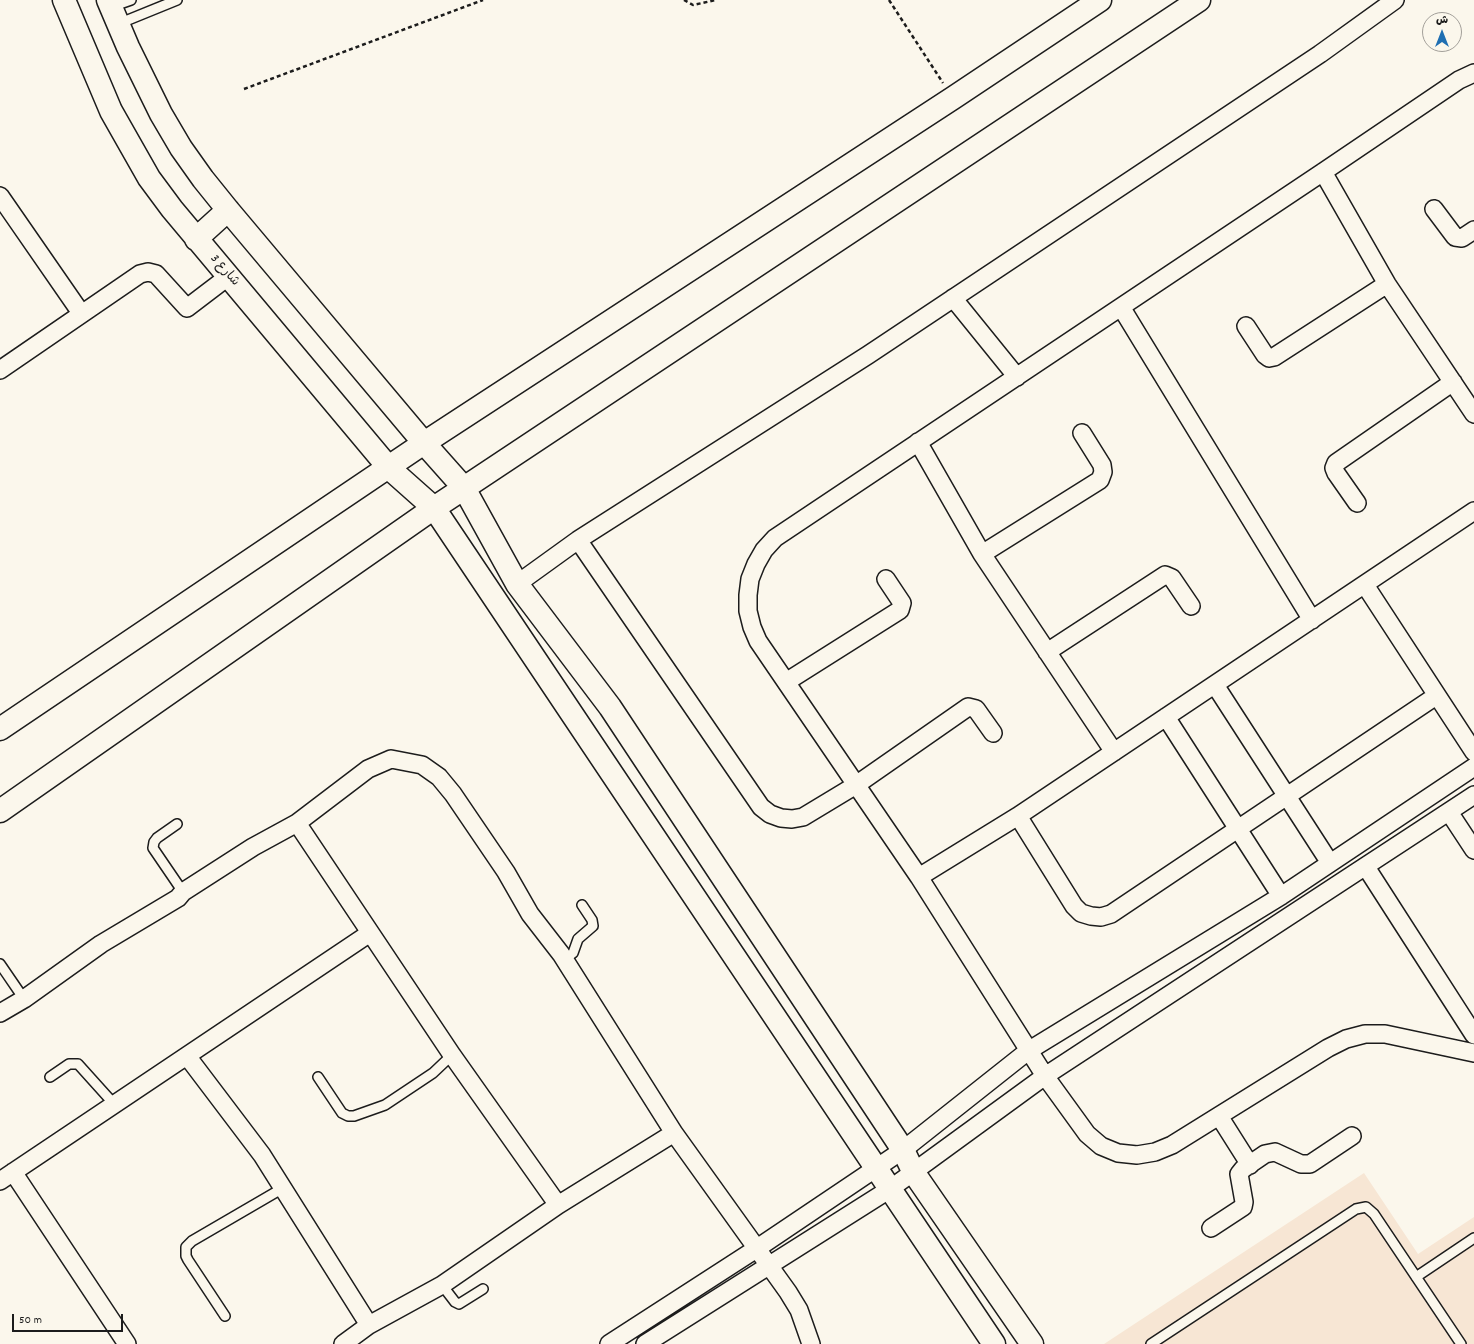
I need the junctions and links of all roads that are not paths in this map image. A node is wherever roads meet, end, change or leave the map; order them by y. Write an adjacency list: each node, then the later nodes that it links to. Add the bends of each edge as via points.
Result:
1 (64, 0): 14 (street, شارع 3, via 111,111 129,145 163,197)
2 (131, 0): 7 (lane)
3 (177, 0): 7 (lane)
4 (1100, 0): 27 (street)
5 (1199, 0): 29 (street)
6 (1395, 0): 17 (street, via 1320,54)
7 (112, 10): 12 (street, via 161,114 203,180)
8 (1474, 73): 9 (street, via 1459,80)
9 (1324, 172): 16 (street); 18 (street)
10 (0, 196): 19 (street)
11 (1434, 209): 13 (street, via 1455,237 1462,238)
12 (228, 210): 14 (street); 27 (street)
13 (1474, 230)
14 (196, 239): 15 (street, شارع 3)
15 (229, 276): 19 (street, via 187,308 156,274 144,272); 28 (street, شارع 3)
16 (1387, 284): 20 (street, via 1274,358 1265,355); 23 (street)
17 (953, 298): 22 (street); 33 (street)
18 (1121, 307): 22 (street); 39 (street)
19 (81, 313): 21 (street)
20 (1246, 326)
21 (0, 370)
22 (1017, 377): 26 (street)
23 (1453, 382): 24 (street); 30 (street, via 1336,463 1336,473)
24 (1474, 414)
25 (1082, 433): 34 (street, via 1102,465 1100,480)
26 (918, 442): 34 (street); 41 (street, via 775,538 756,564 750,579 748,595 752,627 758,641)
27 (424, 443): 28 (street); 29 (street)
28 (388, 468): 31 (street, شارع 3); 45 (street)
29 (464, 488): 31 (street); 36 (street)
30 (1357, 503)
31 (434, 508): 53 (street); 86 (street, شارع 3)
32 (1474, 511): 37 (street)
33 (578, 540): 36 (street); 50 (street, via 761,807 781,818 804,817)
34 (982, 554): 40 (street)
35 (886, 579): 41 (street, via 902,603 900,610)
36 (517, 584): 84 (street, via 610,707)
37 (1365, 585): 39 (street); 43 (street)
38 (1191, 606): 40 (street, via 1172,578 1165,575)
39 (1312, 620): 42 (street)
40 (1047, 652): 47 (street)
41 (786, 682): 50 (street)
42 (1215, 685): 44 (street); 52 (street)
43 (1436, 696): 48 (street); 52 (street)
44 (1166, 718): 47 (street); 58 (street)
45 (0, 729)
46 (993, 733): 50 (street, via 976,709 968,707)
47 (1114, 752): 55 (street)
48 (1474, 752)
49 (1474, 767): 60 (street)
50 (856, 784): 62 (street)
51 (1474, 795): 54 (street)
52 (1287, 796): 58 (street); 60 (street)
53 (0, 811)
54 (1449, 812): 59 (street); 61 (street)
55 (1018, 816): 58 (street, via 1067,897 1081,913 1101,917 1111,914); 62 (street)
56 (297, 823): 63 (street, via 252,847); 66 (street); 67 (street, via 368,769 391,759 422,765 439,777 453,794 506,872 530,914)
57 (177, 824): 63 (lane, via 157,838 153,848)
58 (1238, 828): 64 (street)
59 (1474, 850)
60 (1330, 863): 64 (street)
61 (1366, 866): 71 (street); 77 (street)
62 (919, 877): 73 (street)
63 (183, 892): 69 (street, via 178,898 101,944)
64 (1281, 896): 73 (street)
65 (582, 905): 67 (lane, via 593,926 578,940 573,954)
66 (370, 933): 75 (street); 76 (street)
67 (561, 954): 82 (street)
68 (0, 964): 69 (lane)
69 (24, 999): 70 (street)
70 (0, 1013)
71 (1469, 1017): 72 (street)
72 (1474, 1034)
73 (1028, 1051): 77 (street); 84 (street)
74 (1474, 1053): 81 (street, via 1385,1034 1352,1037 1328,1048)
75 (452, 1055): 79 (lane, via 433,1073 385,1106 354,1116 342,1113); 91 (street)
76 (187, 1056): 80 (street); 89 (street, via 262,1155)
77 (1045, 1076): 81 (street, via 1087,1134 1101,1146 1118,1153 1137,1155 1155,1152 1172,1145); 87 (street)
78 (50, 1077): 80 (lane, via 69,1064 78,1064)
79 (318, 1077)
80 (114, 1104): 88 (street)
81 (1219, 1116): 85 (street)
82 (674, 1133): 91 (street); 94 (street)
83 (1352, 1136): 85 (street, via 1310,1164 1301,1164 1271,1152)
84 (903, 1150): 86 (street); 87 (street)
85 (1250, 1165): 92 (street, via 1239,1174 1243,1207)
86 (876, 1168): 90 (street, شارع 3); 94 (street)
87 (914, 1173): 90 (street); 107 (street)
88 (7, 1177): 101 (street)
89 (283, 1188): 99 (lane, via 192,1241 186,1247 188,1260); 100 (street)
90 (890, 1189): 95 (street); 106 (street, شارع 3)
91 (558, 1205): 97 (street)
92 (1211, 1228)
93 (1474, 1238): 96 (lane)
94 (756, 1249): 95 (street); 103 (street)
95 (769, 1265): 104 (street); 105 (street, via 799,1310)
96 (1416, 1277): 108 (lane, via 1374,1214 1366,1207 1356,1209); 109 (lane)
97 (442, 1285): 98 (lane, via 459,1304); 100 (street)
98 (483, 1289)
99 (225, 1316)
100 (369, 1325): 102 (street)
101 (127, 1344)
102 (343, 1344)
103 (609, 1344)
104 (645, 1344)
105 (811, 1344)
106 (994, 1344)
107 (1032, 1344)
108 (1151, 1344)
109 (1461, 1344)

